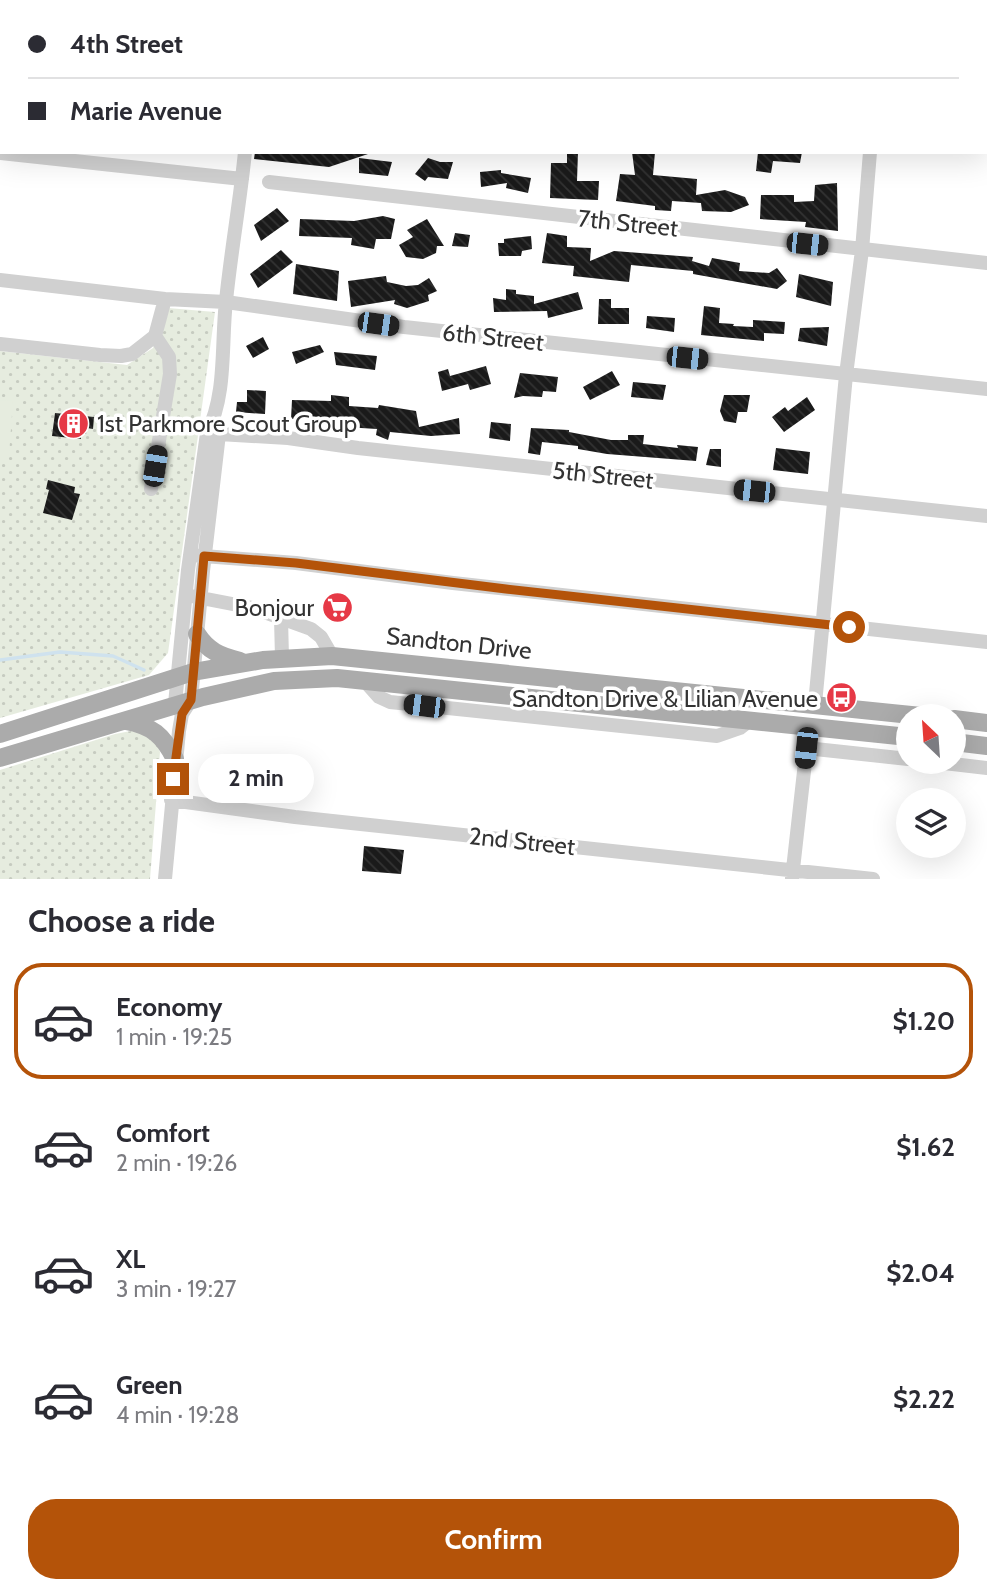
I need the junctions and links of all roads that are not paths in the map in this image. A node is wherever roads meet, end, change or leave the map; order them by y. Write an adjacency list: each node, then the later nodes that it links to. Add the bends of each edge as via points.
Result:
1 (9, 154): 4 (street)
2 (245, 154): 4 (street)
3 (870, 154): 6 (street)
4 (242, 179): 10 (street)
5 (269, 182): 6 (street, 7th Street)
6 (862, 250): 7 (street, 7th Street); 13 (street)
7 (987, 263)
8 (0, 281): 9 (street, 6th Street)
9 (165, 299): 10 (street, 6th Street); 11 (street)
10 (226, 302): 13 (street, 6th Street, via 404,327); 15 (street)
11 (155, 337): 12 (street, via 141,349 121,356); 17 (street, via 169,357 170,374)
12 (0, 344)
13 (846, 375): 14 (street, 6th Street); 18 (street)
14 (987, 389)
15 (215, 418): 16 (street); 20 (street, via 207,433)
16 (219, 433): 18 (street, 5th Street); 20 (street)
17 (151, 489)
18 (834, 499): 19 (street, 5th Street); 23 (street)
19 (987, 516)
20 (197, 555): 21 (street); 23 (street)
21 (193, 596): 22 (street); 24 (street); 29 (street)
22 (282, 618): 26 (street, via 317,632); 27 (street)
23 (822, 624): 25 (street); 30 (street)
24 (197, 634): 28 (main road, via 209,650); 29 (street)
25 (987, 642)
26 (332, 656): 27 (main road, Sandton Drive); 30 (main road, Sandton Drive)
27 (282, 658): 28 (main road, Sandton Drive)
28 (243, 662): 29 (main road, Sandton Drive)
29 (185, 674): 31 (street); 37 (main road, Sandton Drive)
30 (815, 704): 32 (main road, Sandton Drive)
31 (183, 706): 33 (main road, Sandton Drive); 36 (main road, Sandton Drive, via 274,681 363,679); 44 (street)
32 (896, 713)
33 (123, 720): 42 (main road, Sandton Drive); 44 (main road, via 156,732)
34 (966, 720): 35 (main road)
35 (987, 723)
36 (809, 727): 38 (main road, Sandton Drive); 41 (street)
37 (0, 734)
38 (896, 736)
39 (966, 743): 40 (main road)
40 (987, 746)
41 (806, 748): 43 (street); 48 (street)
42 (0, 758)
43 (896, 758)
44 (175, 759): 47 (street)
45 (966, 766): 46 (street)
46 (987, 768)
47 (172, 800): 48 (street, 2nd Street); 49 (street)
48 (792, 875): 50 (street, 2nd Street)
49 (165, 879)
50 (873, 879)

